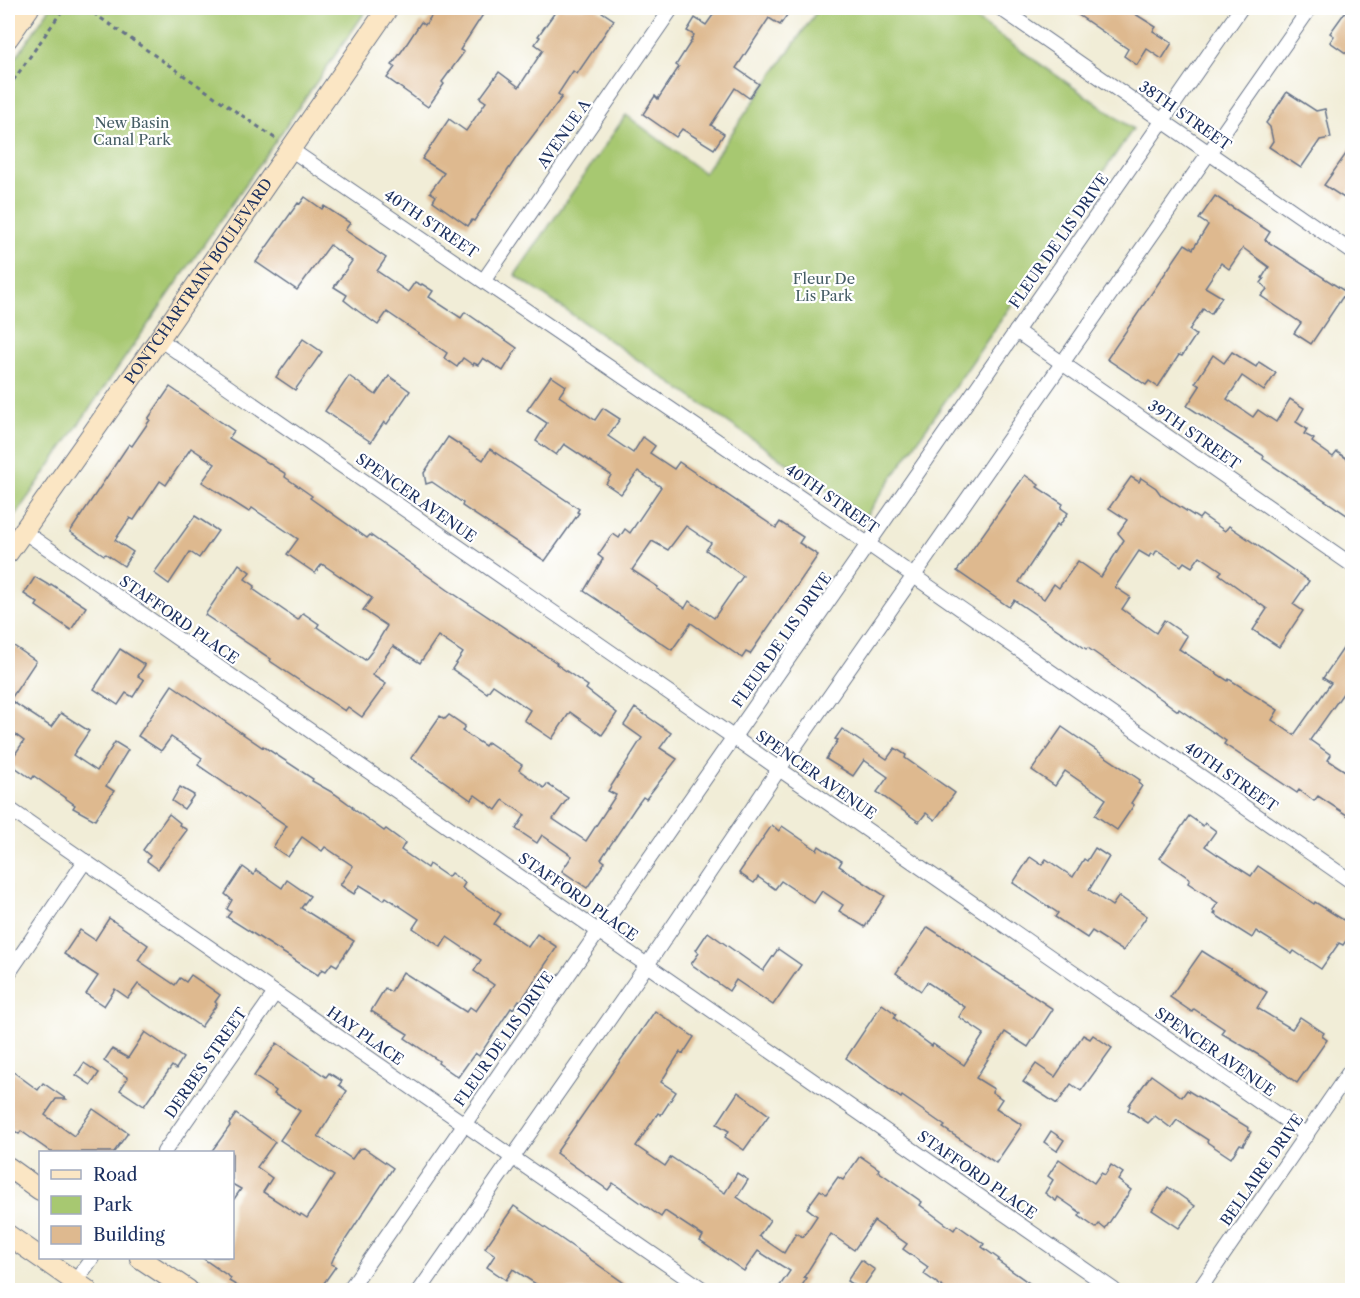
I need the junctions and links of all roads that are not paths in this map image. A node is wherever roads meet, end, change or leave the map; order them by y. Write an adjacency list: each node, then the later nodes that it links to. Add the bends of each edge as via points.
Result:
1 (29, 8): 7 (main road)
2 (388, 8): 9 (main road, PONTCHARTRAIN BOULEVARD)
3 (672, 8): 12 (street, AVENUE A)
4 (1000, 8): 8 (street, 38TH STREET)
5 (1241, 8): 8 (street, FLEUR DE LIS DRIVE)
6 (1310, 8): 10 (street)
7 (8, 38)
8 (1163, 120): 10 (street, 38TH STREET); 13 (street, FLEUR DE LIS DRIVE)
9 (290, 148): 12 (street, 40TH STREET); 14 (main road, PONTCHARTRAIN BOULEVARD)
10 (1209, 154): 11 (street, 38TH STREET); 15 (street)
11 (1353, 252)
12 (484, 280): 17 (street, 40TH STREET)
13 (1016, 331): 15 (street, 39TH STREET); 17 (street, FLEUR DE LIS DRIVE)
14 (159, 339): 16 (main road, PONTCHARTRAIN BOULEVARD); 21 (street, SPENCER AVENUE)
15 (1063, 364): 19 (street, 39TH STREET); 20 (street)
16 (23, 531): 18 (main road, PONTCHARTRAIN BOULEVARD); 26 (street, STAFFORD PLACE)
17 (868, 544): 20 (street, 40TH STREET); 21 (street, FLEUR DE LIS DRIVE)
18 (8, 554)
19 (1353, 565)
20 (914, 577): 22 (street); 25 (street, 40TH STREET)
21 (734, 738): 22 (street, SPENCER AVENUE); 26 (street, FLEUR DE LIS DRIVE)
22 (779, 769): 27 (street); 32 (street, SPENCER AVENUE)
23 (8, 808): 24 (street, HAY PLACE)
24 (85, 861): 28 (street); 29 (street, HAY PLACE)
25 (1353, 882)
26 (598, 932): 27 (street, STAFFORD PLACE); 31 (street, FLEUR DE LIS DRIVE)
27 (646, 965): 34 (street); 47 (street, STAFFORD PLACE)
28 (8, 974)
29 (275, 993): 31 (street, HAY PLACE); 33 (street, DERBES STREET)
30 (1353, 1068): 32 (street, BELLAIRE DRIVE)
31 (465, 1124): 34 (street, HAY PLACE); 44 (street, FLEUR DE LIS DRIVE)
32 (1306, 1135): 48 (street, BELLAIRE DRIVE)
33 (165, 1151)
34 (513, 1158): 45 (street); 46 (street, HAY PLACE)
35 (8, 1167): 36 (main road)
36 (39, 1189)
37 (8, 1235): 38 (main road)
38 (39, 1257)
39 (42, 1259): 42 (main road)
40 (91, 1259): 42 (street)
41 (143, 1259): 43 (main road)
42 (81, 1286)
43 (188, 1290)
44 (349, 1290)
45 (420, 1290)
46 (703, 1290)
47 (1113, 1290)
48 (1199, 1290)

